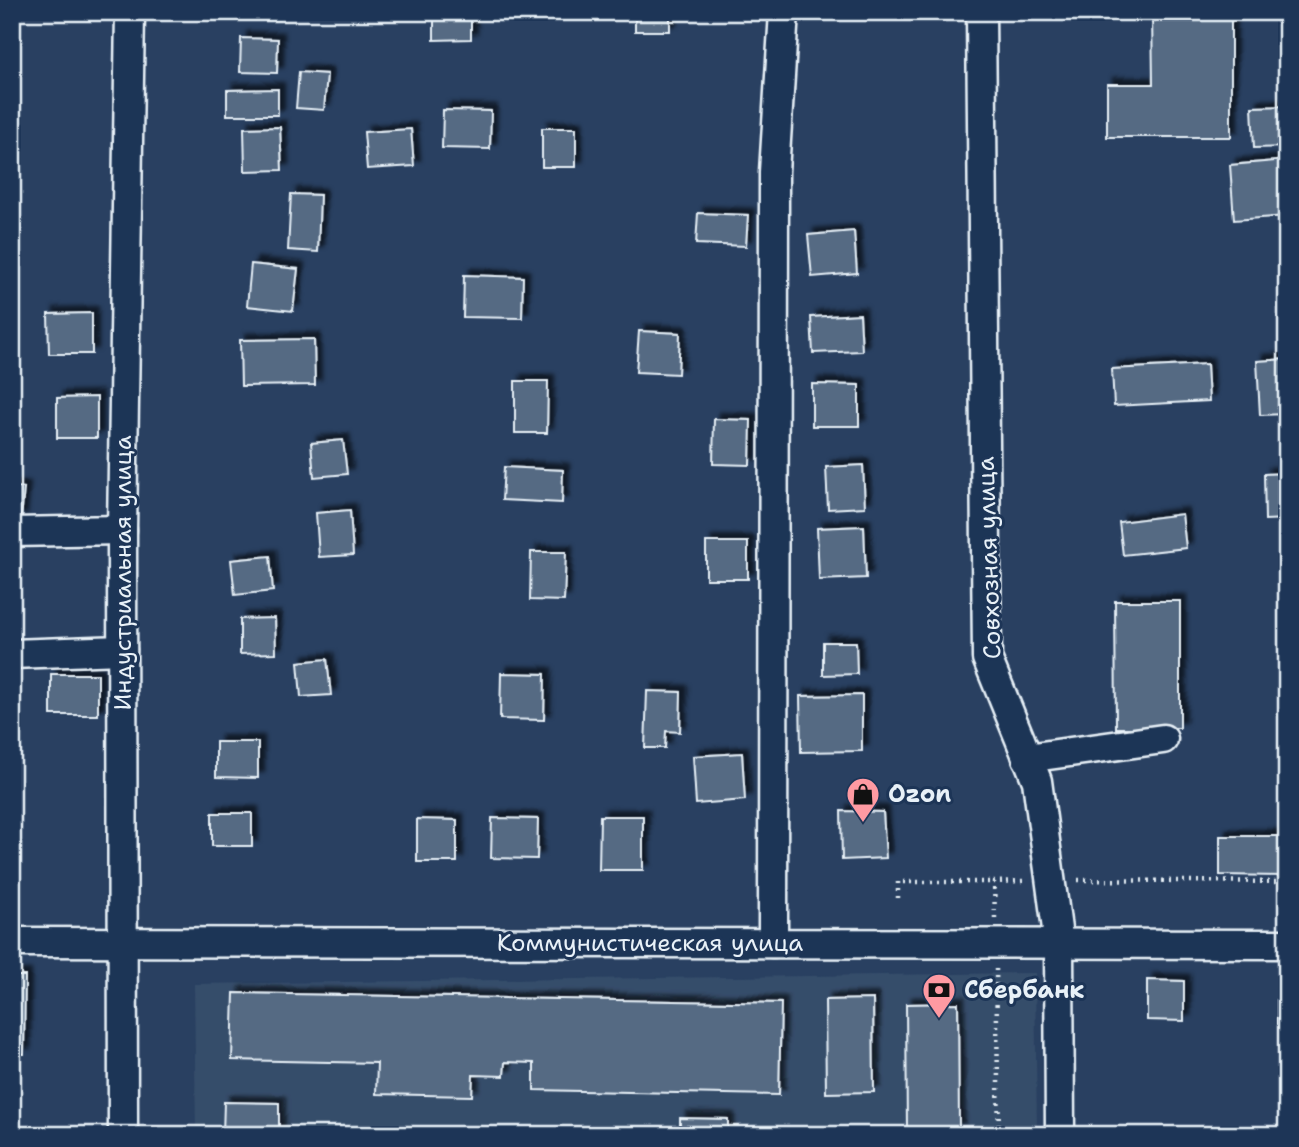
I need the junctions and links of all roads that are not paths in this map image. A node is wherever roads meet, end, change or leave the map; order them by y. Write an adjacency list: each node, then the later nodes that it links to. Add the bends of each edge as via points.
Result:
1 (130, 12): 4 (street, Индустриальная улица)
2 (784, 12): 12 (street, via 774,172)
3 (981, 12): 9 (street, Совхозная улица, via 987,658)
4 (121, 530): 5 (street); 6 (street, Индустриальная улица)
5 (12, 532)
6 (122, 650): 7 (street); 11 (street, Индустриальная улица)
7 (12, 654)
8 (1163, 739): 9 (street)
9 (1027, 758): 13 (street, Совхозная улица, via 1037,781)
10 (12, 942): 11 (street, Коммунистическая улица)
11 (122, 942): 12 (street, Коммунистическая улица); 15 (street, Индустриальная улица)
12 (773, 943): 13 (street, Коммунистическая улица)
13 (1059, 943): 14 (street, Коммунистическая улица); 16 (street, Совхозная улица)
14 (1287, 944)
15 (123, 1135)
16 (1060, 1135)

